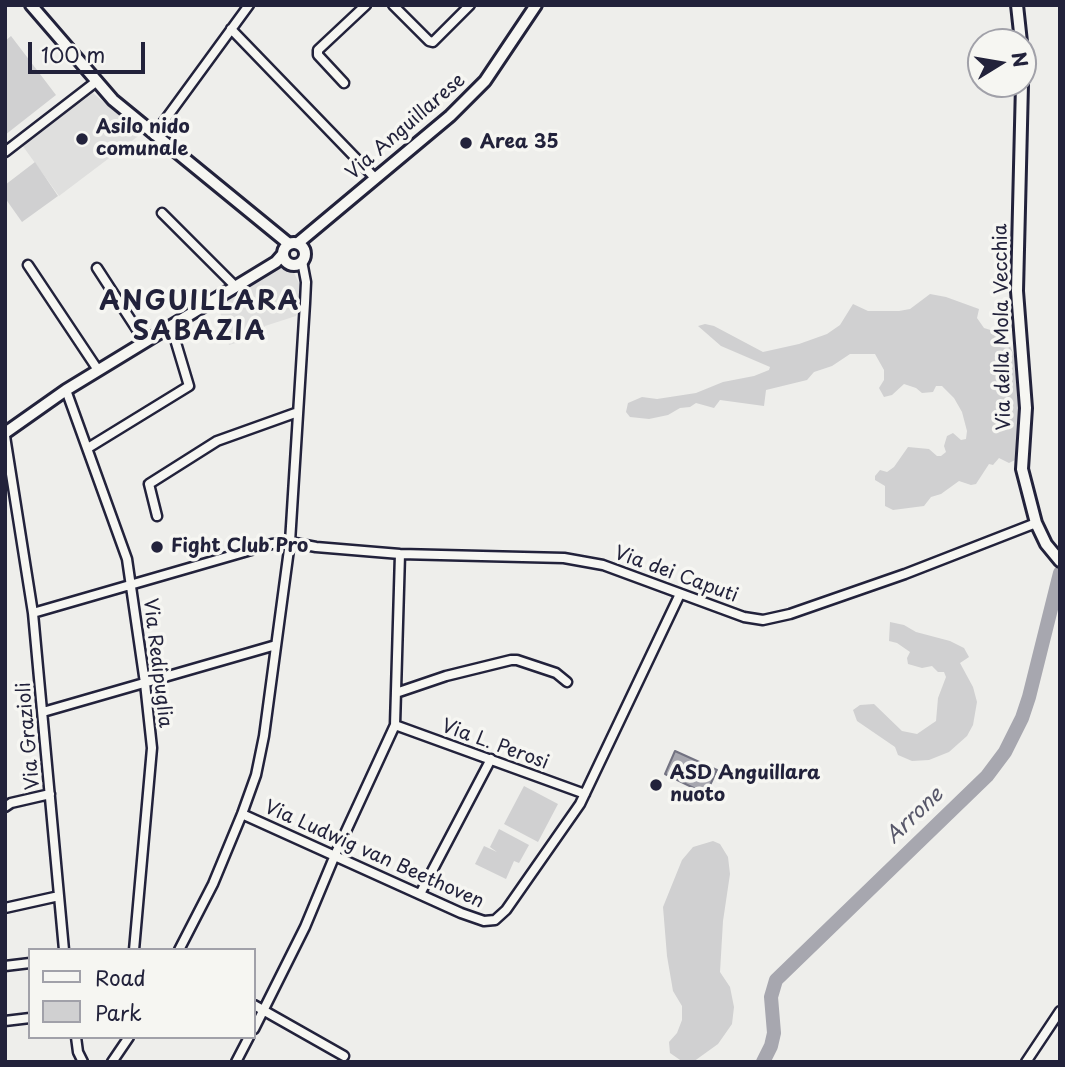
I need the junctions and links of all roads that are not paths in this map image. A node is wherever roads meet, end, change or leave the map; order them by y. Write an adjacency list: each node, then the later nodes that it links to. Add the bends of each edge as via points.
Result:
1 (32, 5): 10 (street)
2 (249, 5): 9 (street)
3 (366, 5): 11 (street, via 318,50)
4 (393, 5): 5 (street, via 433,41)
5 (470, 5)
6 (536, 5): 15 (street, Via Anguillarese, via 485,80 450,116)
7 (1017, 5): 8 (street)
8 (1019, 28)
9 (231, 29): 13 (street); 15 (street)
10 (97, 81): 13 (street); 14 (street)
11 (344, 83)
12 (1022, 98): 29 (street, Via della Mola Vecchia, via 1017,291 1026,408 1022,469)
13 (154, 135): 17 (street, via 278,237)
14 (5, 152)
15 (375, 178): 17 (street, Via Anguillarese, via 312,231)
16 (162, 213): 20 (street)
17 (292, 256): 20 (street, Via Anguillarese); 25 (street, via 305,303)
18 (28, 265): 23 (street)
19 (97, 268): 22 (street)
20 (235, 286): 21 (street, Via Anguillarese)
21 (171, 326): 22 (street, Via Anguillarese); 27 (street, via 190,386)
22 (145, 342): 23 (street, Via Anguillarese)
23 (98, 370): 24 (street, Via Anguillarese)
24 (66, 390): 26 (street, Via Anguillarese); 27 (street, Via Redipuglia)
25 (298, 412): 28 (street, via 218,441 149,484); 30 (street)
26 (5, 434): 35 (street, Via Grazioli)
27 (88, 448): 33 (street, Via Redipuglia)
28 (158, 516)
29 (1036, 523): 32 (street, Via della Mola Vecchia); 34 (street, Via dei Caputi, via 905,574 763,620)
30 (290, 542): 31 (street, Via dei Caputi); 33 (street); 36 (street)
31 (400, 554): 34 (street, Via dei Caputi, via 564,558 603,565); 39 (street)
32 (1059, 561)
33 (132, 586): 35 (street); 38 (street, Via Redipuglia)
34 (680, 594): 44 (street, Via Ludwig van Beethoven)
35 (33, 613): 40 (street, Via Grazioli)
36 (276, 645): 38 (street); 46 (street, via 264,736)
37 (567, 682): 39 (street, via 555,673 511,660)
38 (145, 683): 40 (street); 52 (street, Via Redipuglia, via 152,748)
39 (396, 693): 41 (street)
40 (43, 712): 43 (street, Via Grazioli)
41 (395, 725): 42 (street, Via L. Perosi); 47 (street)
42 (491, 759): 44 (street, Via L. Perosi); 48 (street)
43 (50, 794): 45 (street); 49 (street, Via Grazioli)
44 (585, 794): 48 (street, Via Ludwig van Beethoven, via 497,919 477,919)
45 (5, 807)
46 (242, 814): 47 (street, Via Ludwig van Beethoven); 53 (street)
47 (335, 855): 48 (street, Via Ludwig van Beethoven); 57 (street)
48 (420, 894)
49 (59, 896): 50 (street); 51 (street, Via Grazioli)
50 (5, 908)
51 (64, 948)
52 (134, 948)
53 (180, 948)
54 (28, 962): 55 (street)
55 (5, 966)
56 (256, 1006): 57 (street)
57 (264, 1010): 61 (street); 65 (street)
58 (1060, 1011): 69 (street)
59 (28, 1018): 60 (street)
60 (5, 1021)
61 (256, 1025)
62 (76, 1039): 66 (street)
63 (248, 1039): 68 (street)
64 (126, 1040): 67 (street)
65 (344, 1056)
66 (83, 1062)
67 (112, 1062)
68 (236, 1062)
69 (1026, 1062)

